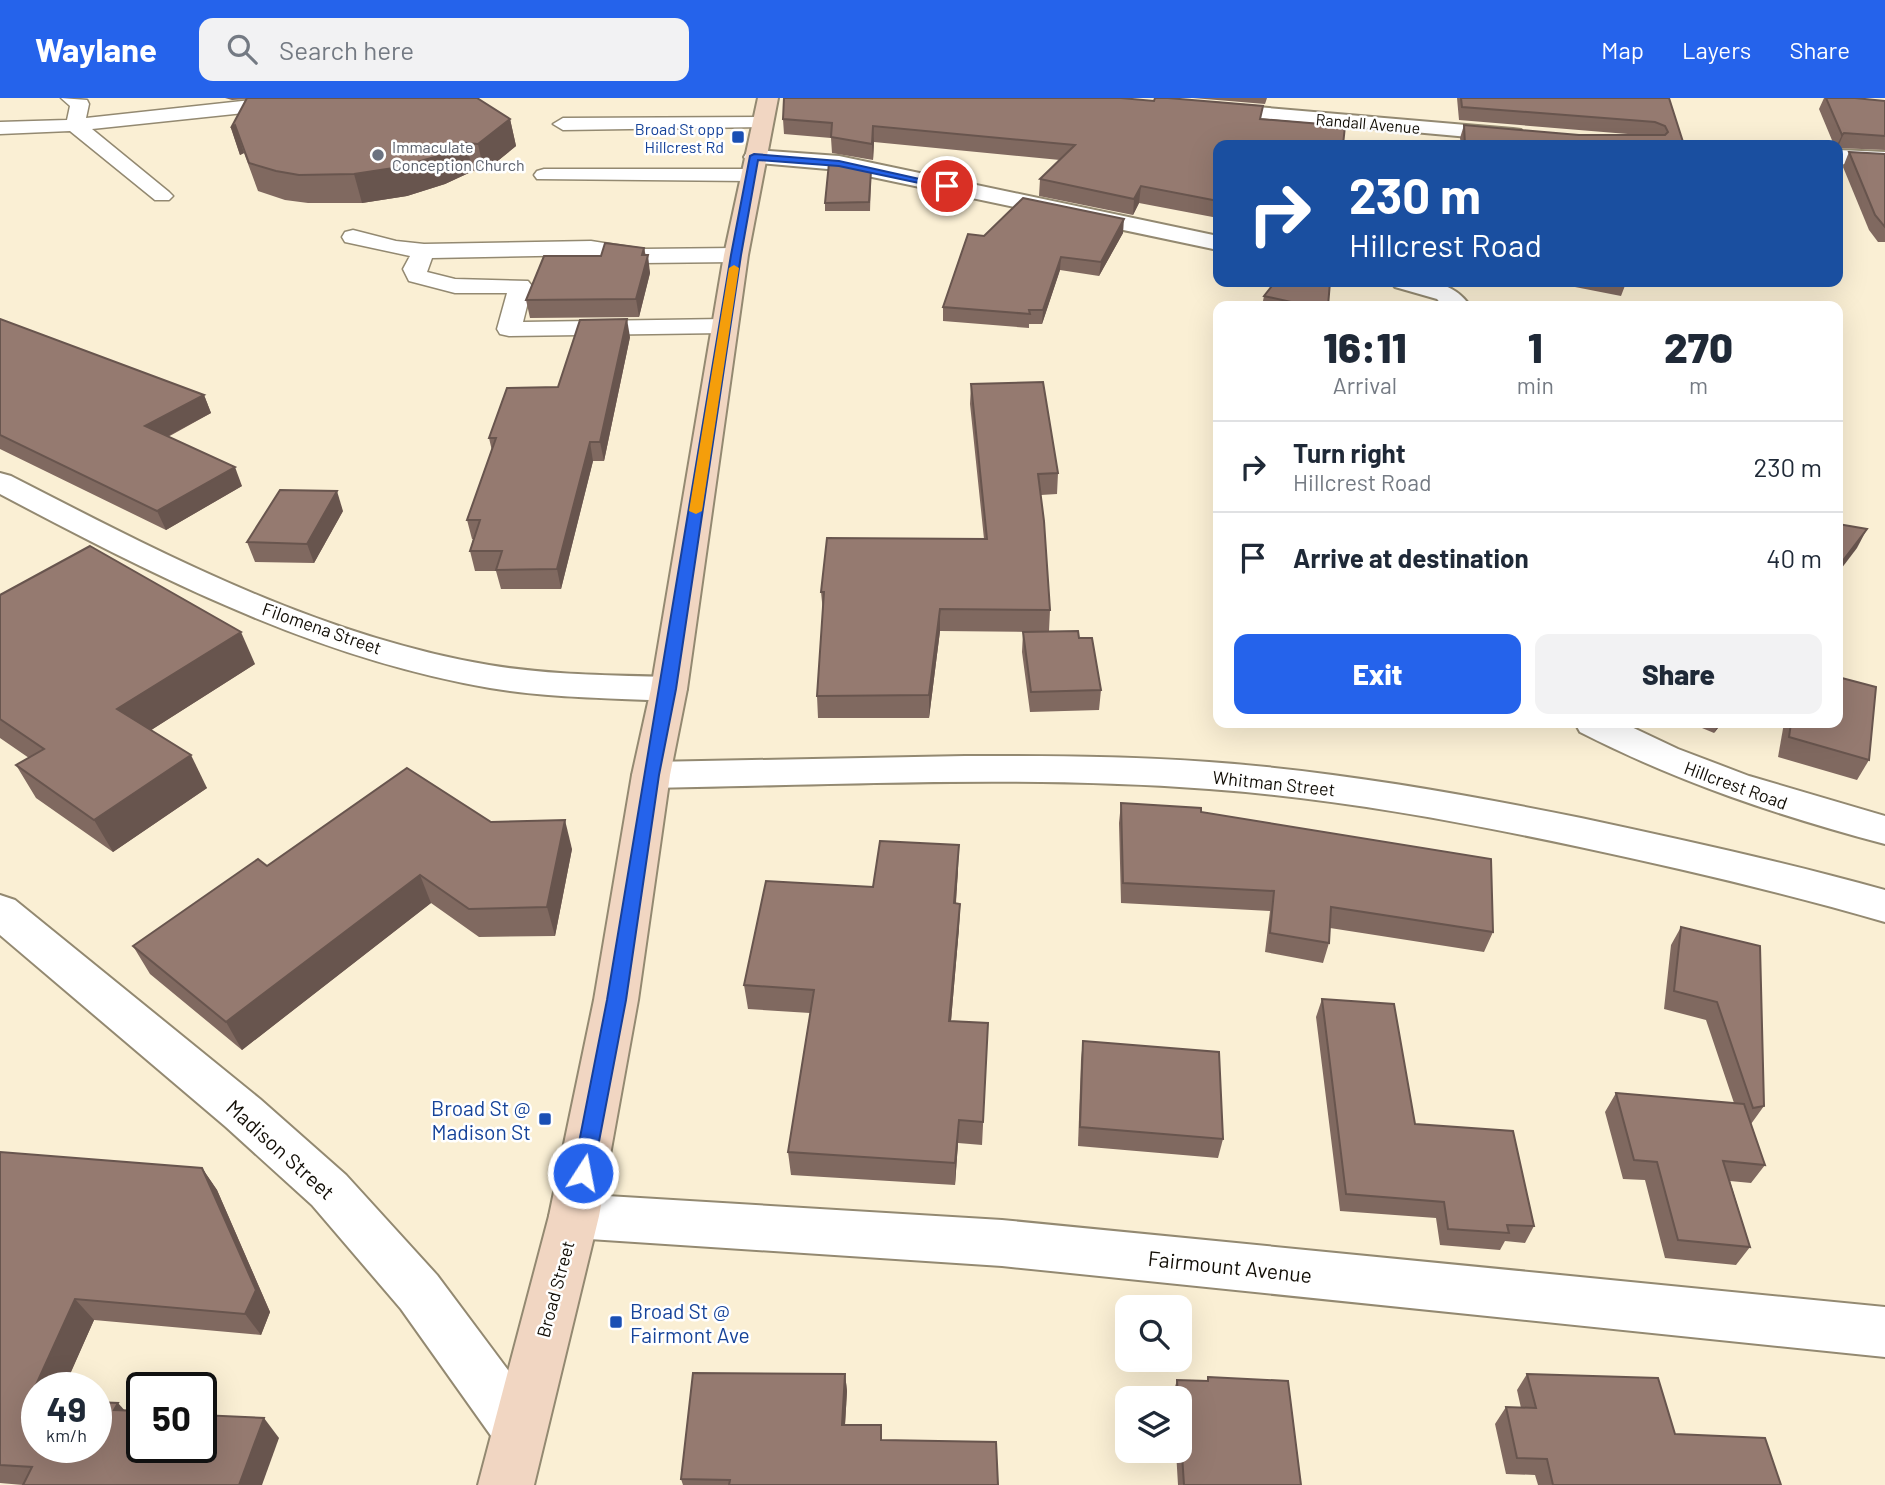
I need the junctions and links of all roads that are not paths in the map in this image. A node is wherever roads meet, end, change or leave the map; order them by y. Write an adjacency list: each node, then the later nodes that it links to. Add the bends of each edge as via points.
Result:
1 (70, 98): 5 (lane, via 80,104)
2 (287, 98): 5 (lane, via 273,104)
3 (1196, 108): 7 (street, Randall Avenue)
4 (564, 124): 8 (lane)
5 (75, 125): 6 (lane); 12 (lane)
6 (0, 128)
7 (1539, 137)
8 (759, 138): 11 (lane); 14 (street, via 804,159); 16 (main road, Broad Street)
9 (1843, 157): 10 (street)
10 (1885, 159)
11 (544, 175)
12 (162, 196)
13 (353, 237): 15 (lane)
14 (1213, 242)
15 (424, 251): 16 (lane, via 591,248 642,257); 19 (lane, via 414,268 417,276 432,283 520,286 509,329)
16 (736, 255): 19 (main road, Broad Street)
17 (1422, 287): 18 (street, via 1446,294)
18 (1452, 301)
19 (724, 326): 21 (main road, Broad Street)
20 (0, 482): 21 (street, Filomena Street, via 272,612 373,647 486,676)
21 (668, 689): 23 (main road, Broad Street)
22 (1603, 728): 24 (street, Hillcrest Road, via 1741,790)
23 (651, 775): 25 (street, Whitman Street, via 1061,770 1261,780 1501,816); 27 (main road, Broad Street, via 617,1000)
24 (1885, 830)
25 (1885, 906)
26 (0, 911): 29 (street, Madison Street, via 329,1190 419,1292)
27 (574, 1216): 28 (street, Fairmount Avenue, via 1002,1243); 29 (main road, Broad Street)
28 (1885, 1332)
29 (518, 1428): 30 (main road, Broad Street)
30 (506, 1485)

